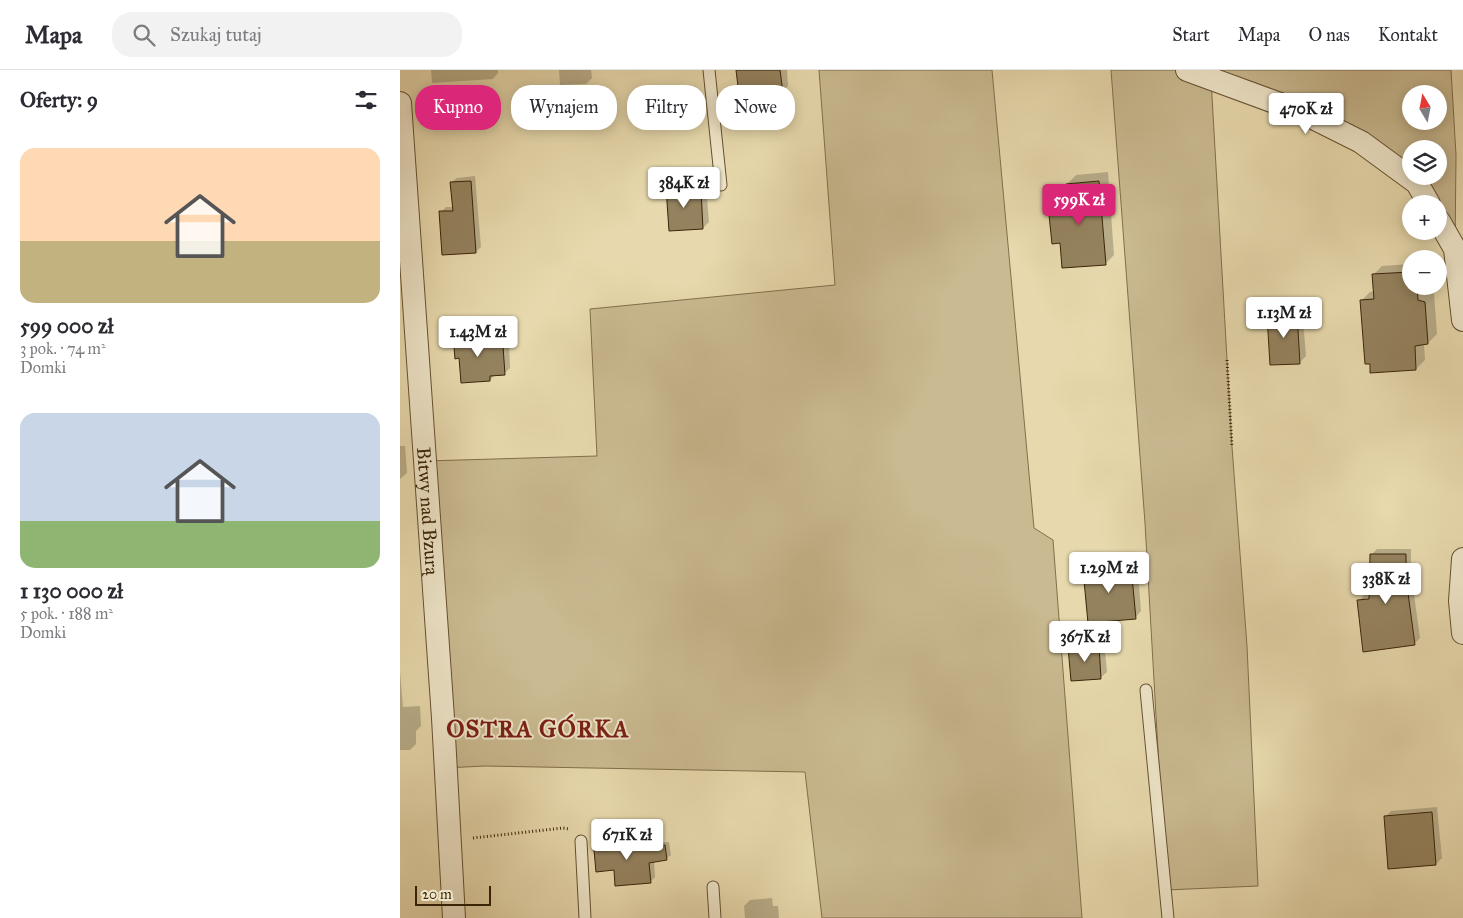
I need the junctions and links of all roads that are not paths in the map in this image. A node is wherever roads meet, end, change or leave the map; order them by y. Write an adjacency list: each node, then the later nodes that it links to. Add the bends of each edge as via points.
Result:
1 (709, 70): 4 (lane)
2 (1188, 70): 5 (street, via 1299,111 1361,142 1417,183)
3 (400, 103): 13 (street, Bitwy nad Bzurą)
4 (721, 185)
5 (1423, 195)
6 (1447, 236): 7 (street, via 1455,249)
7 (1463, 320)
8 (1463, 559): 9 (street, via 1460,601)
9 (1463, 633)
10 (1146, 690): 16 (lane)
11 (580, 841): 14 (lane)
12 (713, 888): 15 (lane)
13 (454, 918)
14 (585, 918)
15 (715, 918)
16 (1168, 918)

